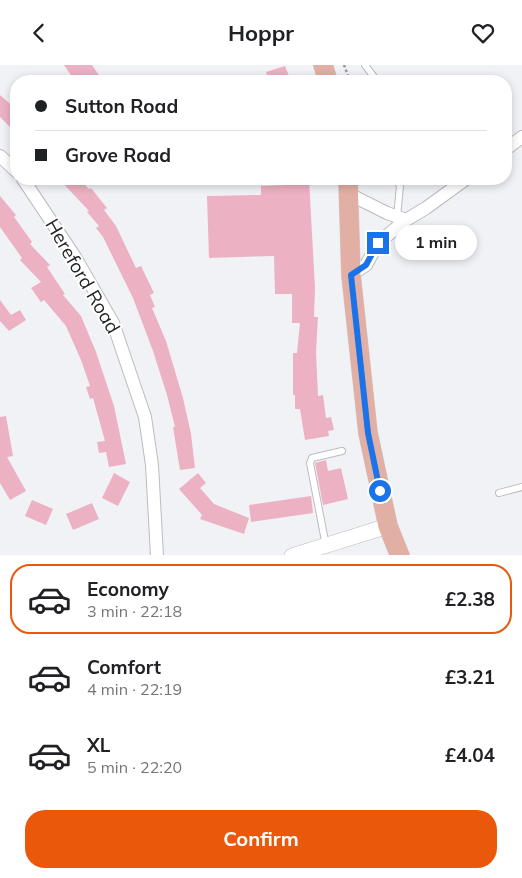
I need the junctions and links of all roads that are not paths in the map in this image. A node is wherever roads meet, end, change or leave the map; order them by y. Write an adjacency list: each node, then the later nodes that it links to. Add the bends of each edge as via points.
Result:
1 (0, 155): 2 (street)
2 (10, 165)
3 (27, 185): 14 (street, Hereford Road, via 75,257 113,323 145,417 152,465)
4 (399, 185): 7 (lane)
5 (458, 185): 7 (street, via 426,208)
6 (348, 187): 7 (street); 8 (main road)
7 (402, 218): 8 (street, via 378,243 366,265)
8 (351, 275): 12 (main road, via 368,433)
9 (342, 451): 13 (lane, via 312,458 310,463)
10 (522, 487): 11 (lane)
11 (499, 493)
12 (388, 527): 13 (street); 16 (main road)
13 (326, 547): 15 (street)
14 (157, 555)
15 (292, 555)
16 (400, 555)

